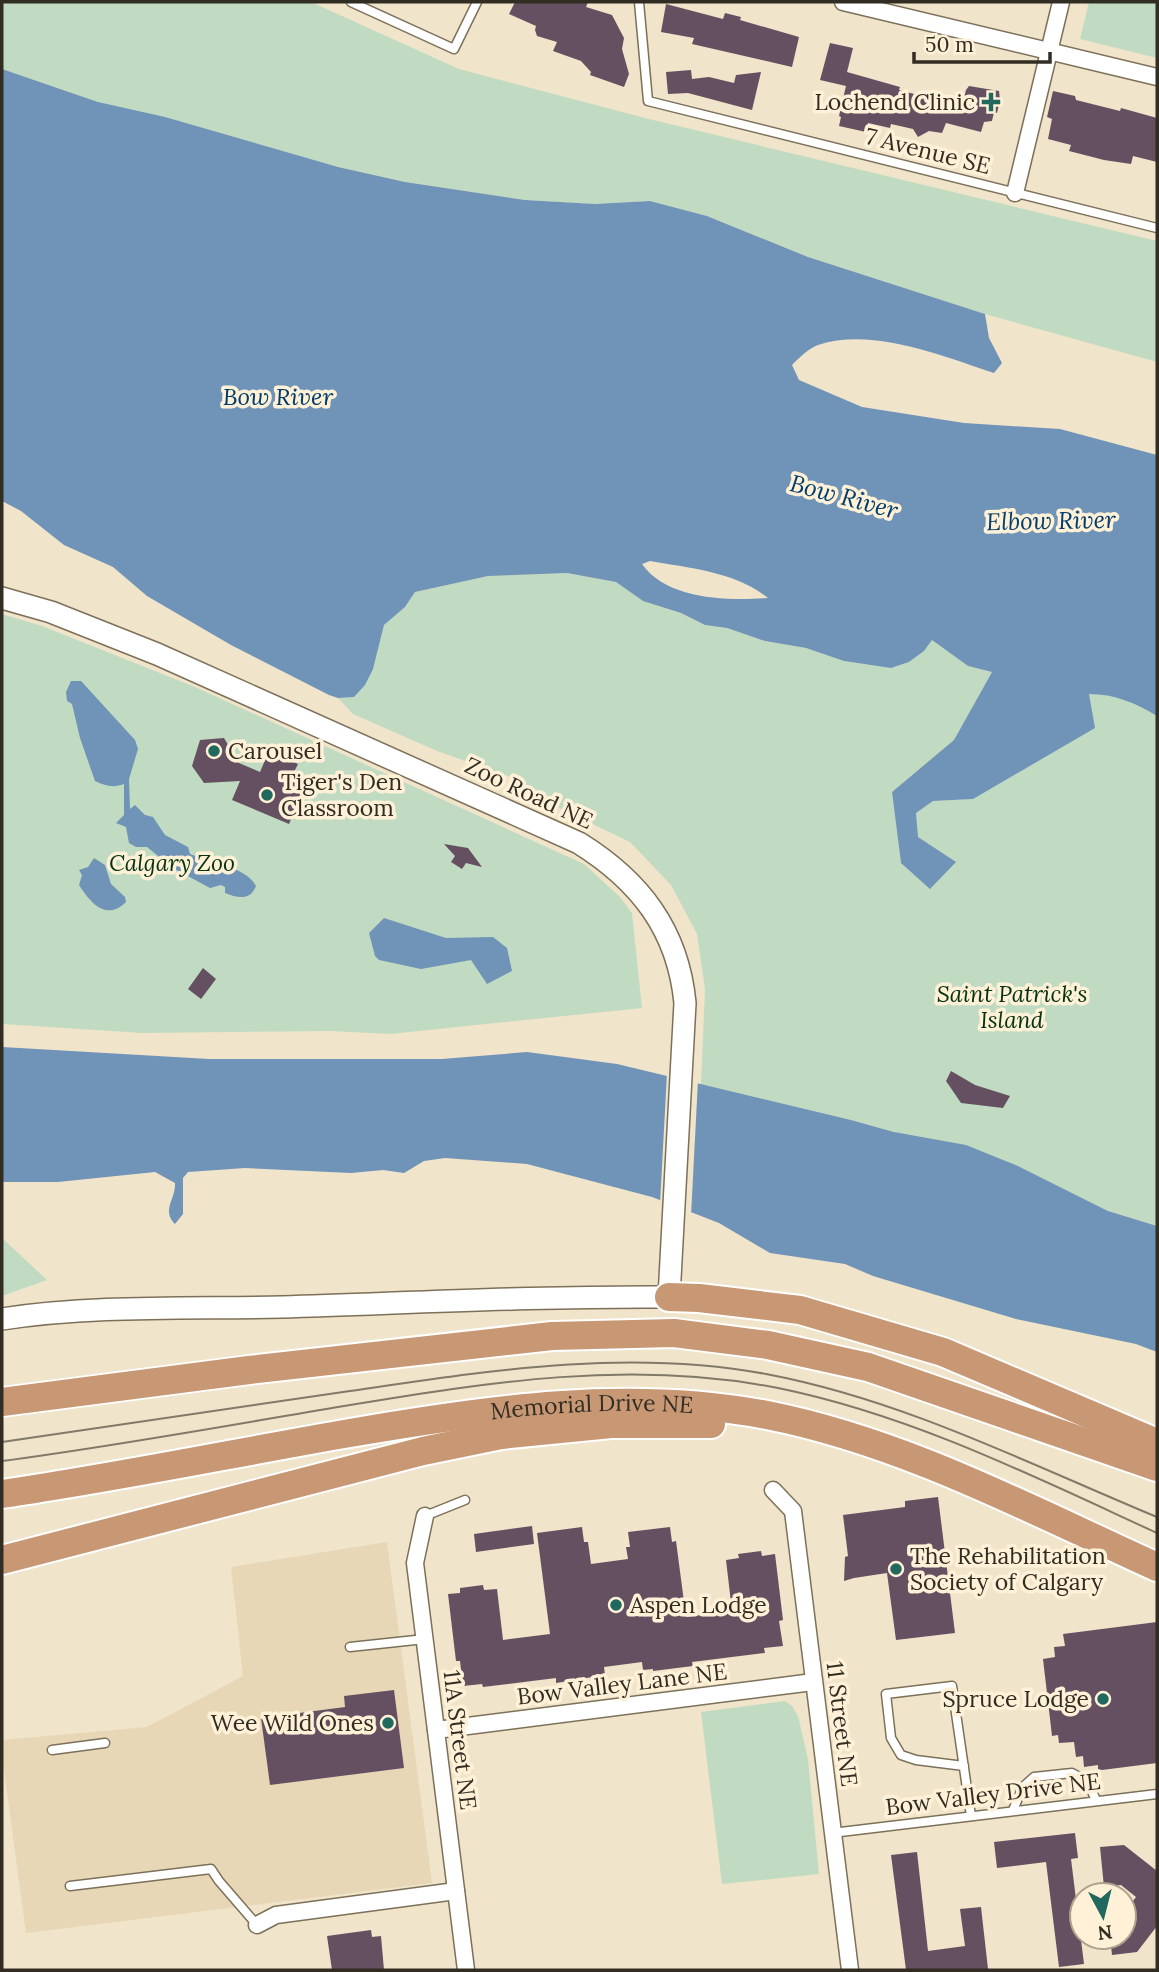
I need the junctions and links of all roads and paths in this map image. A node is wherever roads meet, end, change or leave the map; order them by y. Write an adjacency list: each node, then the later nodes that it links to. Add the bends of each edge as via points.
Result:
1 (351, 2): 2 (lane, via 454,49)
2 (477, 2)
3 (639, 2): 8 (lane, 7 Avenue SE, via 648,101)
4 (843, 2): 6 (street)
5 (1061, 2): 6 (street)
6 (1049, 52): 7 (street); 8 (street)
7 (1157, 78)
8 (1015, 193): 9 (lane, 7 Avenue SE)
9 (1157, 228)
10 (2, 598): 11 (street, Zoo Road NE, via 157,654 579,843 635,887 670,940 685,1003)
11 (669, 1297): 12 (street, via 122,1308); 15 (highway, via 800,1310 943,1352)
12 (2, 1319)
13 (2, 1402): 16 (highway, via 552,1336 674,1333 768,1345 868,1367)
14 (747, 1412): 18 (highway, Memorial Drive NE, via 634,1402 500,1410); 21 (highway, via 711,1424 556,1428 436,1448); 22 (highway, Memorial Drive NE, via 835,1432 938,1468)
15 (1157, 1443)
16 (1157, 1467)
17 (773, 1490): 25 (street, 11 Street NE, via 793,1511)
18 (2, 1494)
19 (465, 1500): 20 (lane)
20 (425, 1516): 23 (street, 11A Street NE, via 415,1563)
21 (2, 1560)
22 (1157, 1567)
23 (425, 1639): 24 (lane); 26 (street, 11A Street NE)
24 (350, 1647)
25 (813, 1682): 26 (street, Bow Valley Lane NE); 34 (street, 11 Street NE)
26 (436, 1730): 36 (street, 11A Street NE)
27 (105, 1743): 28 (lane)
28 (52, 1750)
29 (964, 1766): 29 (lane, via 951,1686 886,1695 891,1738 901,1755); 33 (lane)
30 (1157, 1794): 31 (lane, Bow Valley Drive NE)
31 (1096, 1800): 32 (lane, Bow Valley Drive NE); 32 (lane, via 1087,1781 1072,1773 1034,1777 1023,1787)
32 (1013, 1810): 33 (lane, Bow Valley Drive NE)
33 (971, 1816): 34 (lane, Bow Valley Drive NE)
34 (832, 1833): 39 (street, 11 Street NE)
35 (71, 1886): 37 (lane, via 211,1869)
36 (456, 1891): 37 (street, via 276,1914); 38 (street, 11A Street NE)
37 (257, 1925)
38 (466, 1970)
39 (850, 1970)

